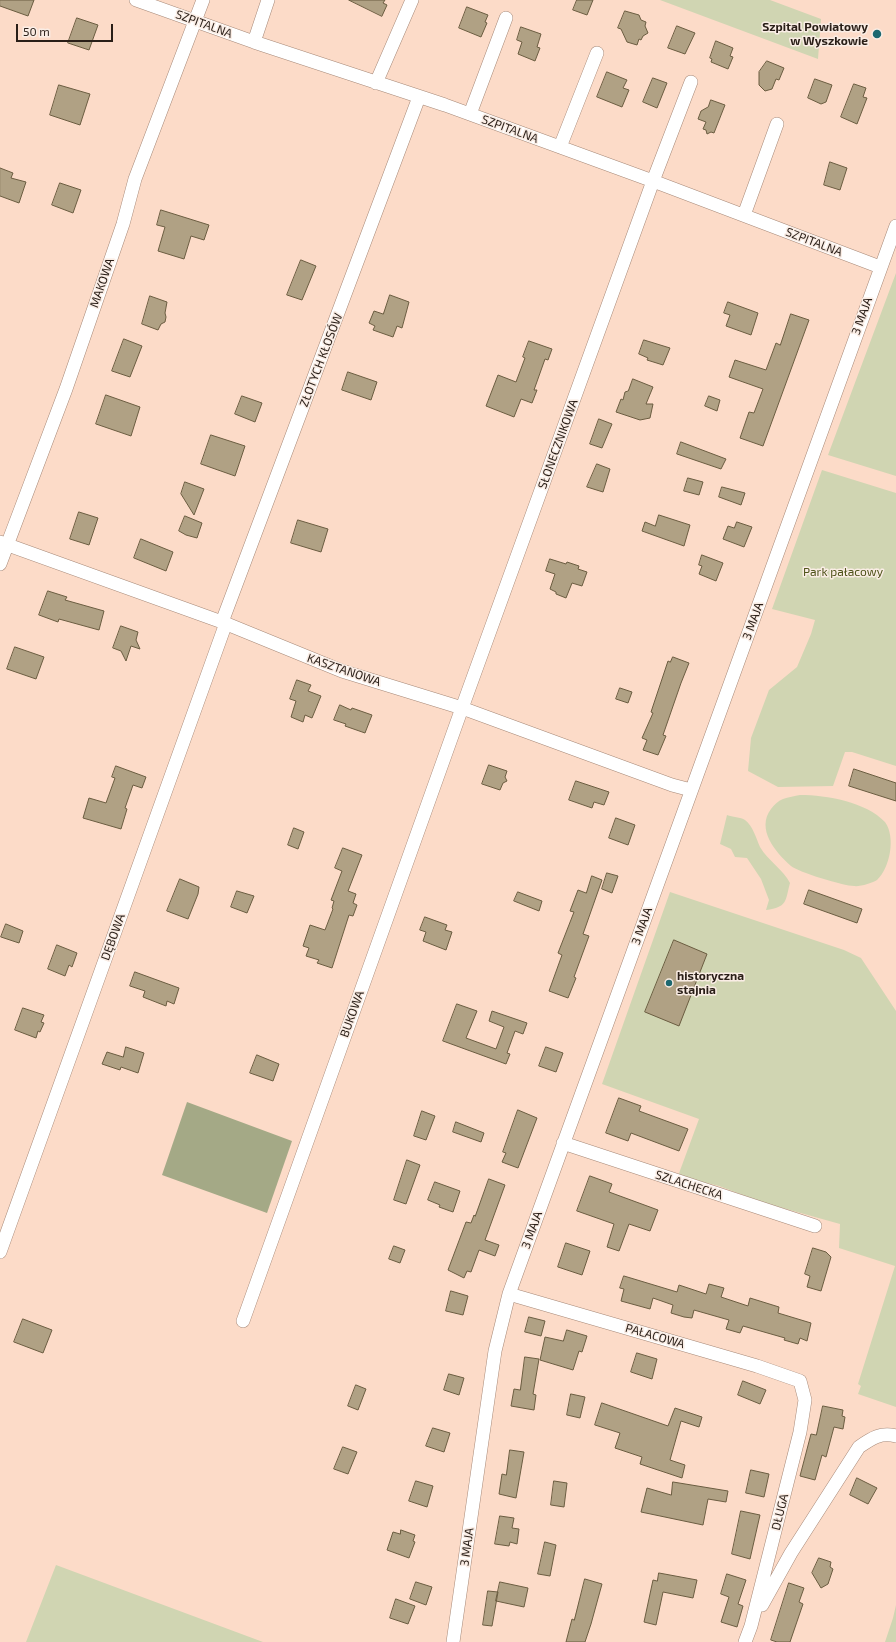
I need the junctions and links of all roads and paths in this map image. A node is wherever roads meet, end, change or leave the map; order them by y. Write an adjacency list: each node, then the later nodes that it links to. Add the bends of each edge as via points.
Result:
1 (136, 0): 6 (street, SZPITALNA)
2 (203, 0): 6 (street, MAKOWA)
3 (268, 0): 7 (street)
4 (412, 0): 10 (street)
5 (506, 18): 12 (street)
6 (195, 21): 7 (street, SZPITALNA); 19 (street, MAKOWA, via 135,179 123,224 66,389)
7 (254, 42): 10 (street, SZPITALNA)
8 (597, 53): 14 (street)
9 (691, 82): 15 (street, SŁONECZNIKOWA)
10 (376, 83): 11 (street, SZPITALNA)
11 (419, 97): 12 (street, SZPITALNA); 21 (street, ZŁOTYCH KŁOSÓW)
12 (470, 114): 14 (street, SZPITALNA)
13 (777, 124): 16 (street)
14 (560, 147): 15 (street, SZPITALNA)
15 (653, 181): 16 (street, SZPITALNA); 22 (street, SŁONECZNIKOWA)
16 (744, 215): 18 (street, SZPITALNA)
17 (896, 226): 18 (street, 3 MAJA)
18 (880, 267): 23 (street, 3 MAJA)
19 (3, 543): 20 (street, MAKOWA); 21 (street, KASZTANOWA)
20 (0, 564)
21 (224, 623): 22 (street, KASZTANOWA, via 342,671); 26 (street, DĘBOWA)
22 (462, 708): 23 (street, KASZTANOWA); 28 (street, BUKOWA)
23 (691, 790): 24 (street, 3 MAJA)
24 (563, 1143): 25 (street, SZLACHECKA); 27 (street, 3 MAJA)
25 (815, 1226)
26 (0, 1252)
27 (509, 1294): 29 (street, PAŁACOWA, via 757,1366); 32 (street, 3 MAJA, via 495,1352)
28 (242, 1321)
29 (800, 1381): 31 (street, DŁUGA, via 805,1400 800,1432)
30 (896, 1436): 31 (street, via 875,1436 859,1447 791,1553)
31 (751, 1626): 33 (street, DŁUGA)
32 (453, 1642)
33 (745, 1642)

